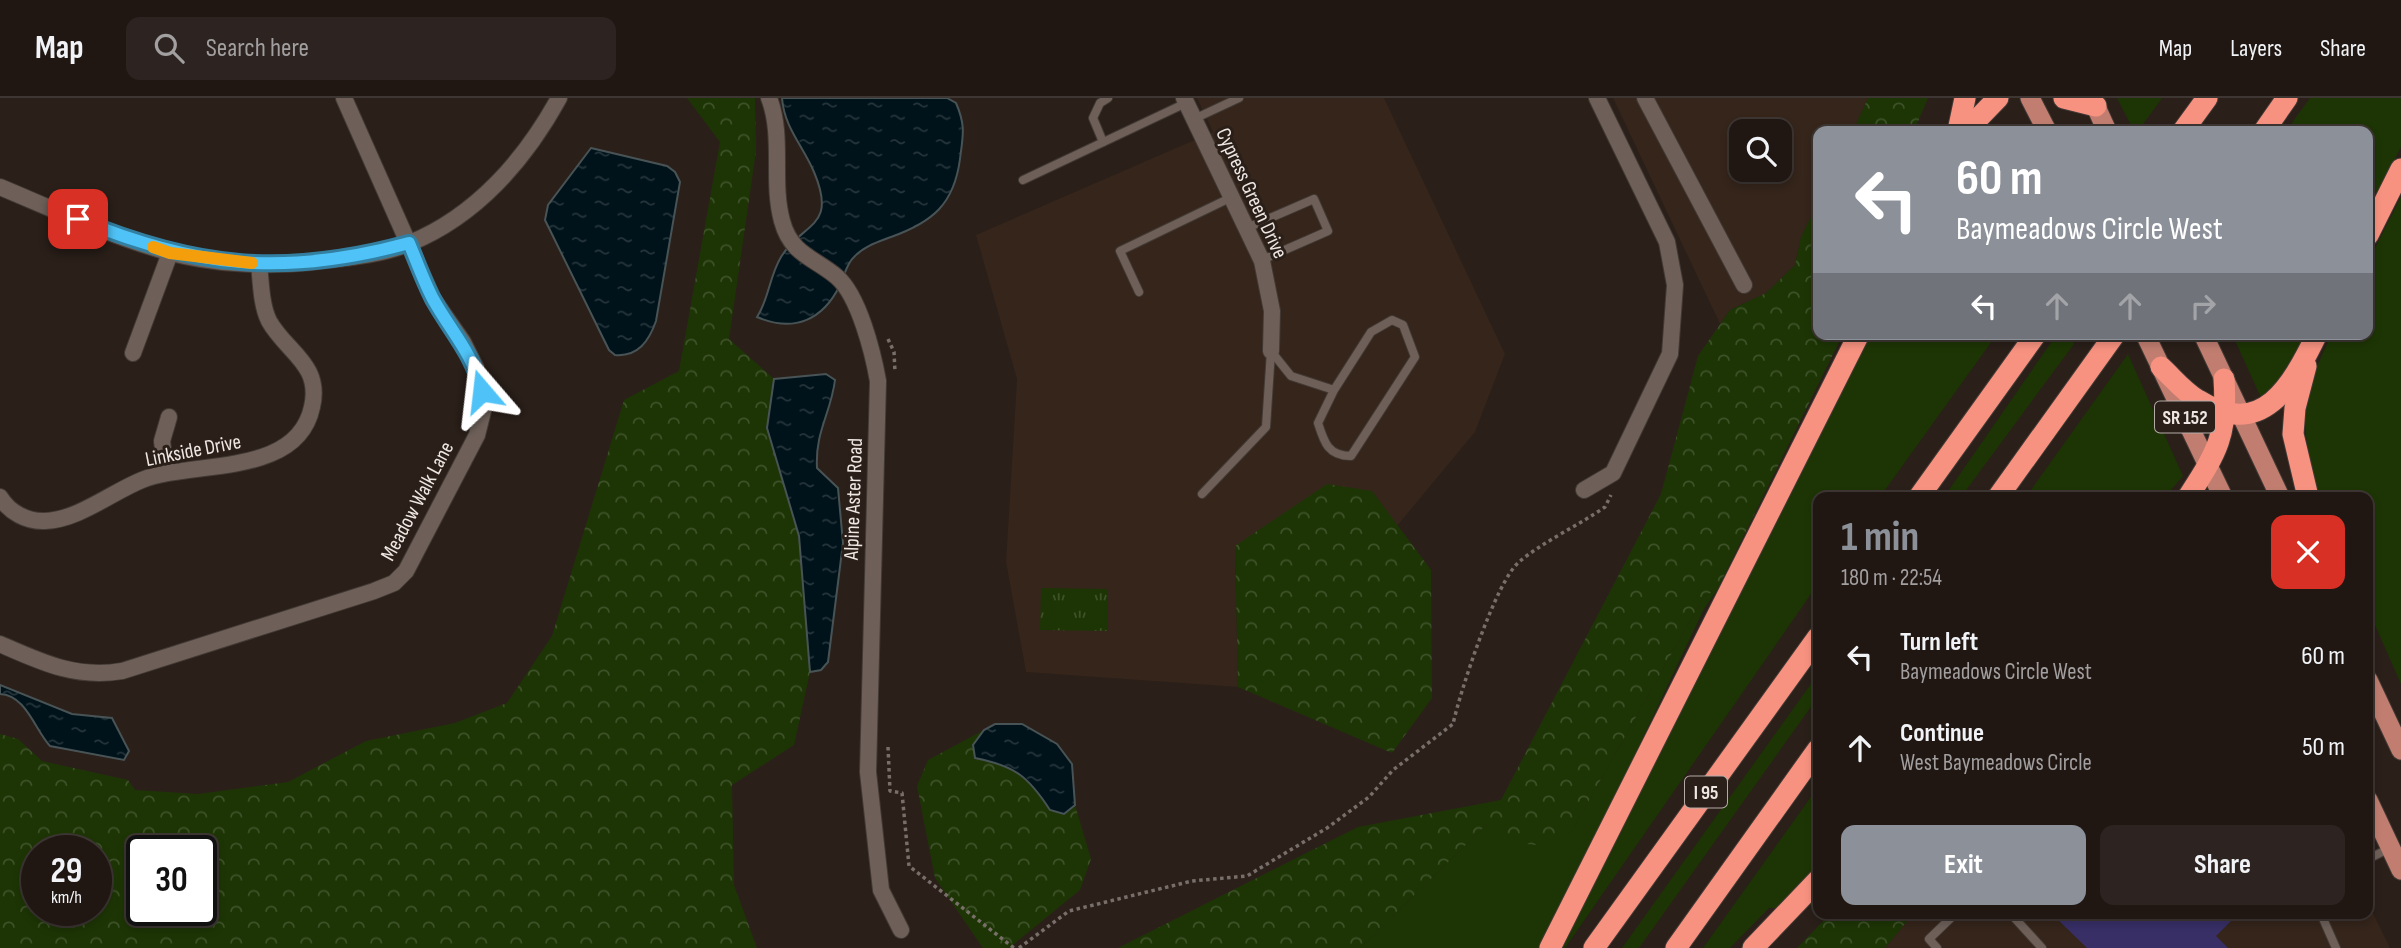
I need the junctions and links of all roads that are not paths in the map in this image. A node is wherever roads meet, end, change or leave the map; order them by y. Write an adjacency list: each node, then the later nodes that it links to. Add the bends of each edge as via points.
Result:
1 (344, 98): 30 (street, Meadow Walk Lane)
2 (559, 98): 30 (street, via 536,137 501,179 454,220)
3 (769, 98): 73 (street, Alpine Aster Road, via 778,143 782,220 791,241 811,261 838,277 873,351 877,381 867,772 881,890)
4 (1108, 98): 23 (lane, via 1093,118)
5 (1239, 98): 16 (lane)
6 (1597, 98): 51 (street, via 1667,242 1675,285 1670,354 1612,473)
7 (1645, 98): 34 (street)
8 (1965, 98): 17 (highway)
9 (1998, 98): 18 (highway)
10 (2031, 98): 19 (main road)
11 (2064, 98): 15 (highway)
12 (2207, 98): 21 (highway)
13 (2287, 98): 22 (highway)
14 (1185, 100): 16 (street, Cypress Green Drive); 23 (lane)
15 (2094, 102): 20 (main road)
16 (1194, 119): 27 (street, Cypress Green Drive)
17 (1959, 126)
18 (1971, 126)
19 (2045, 126)
20 (2105, 126)
21 (2187, 126)
22 (2267, 126)
23 (1102, 142): 25 (lane)
24 (2401, 169): 28 (highway)
25 (1023, 180)
26 (2, 193): 31 (street)
27 (1232, 197): 29 (street, Cypress Green Drive); 35 (lane, via 1120,251)
28 (2373, 225)
29 (1247, 228): 32 (street, Cypress Green Drive); 32 (lane, via 1314,199 1328,231)
30 (409, 243): 33 (street, via 359,257); 60 (street, Meadow Walk Lane, via 433,299 476,368 482,411 477,435 406,570 394,583 100,675 51,666)
31 (170, 253): 33 (street); 43 (street)
32 (1262, 261): 42 (street, Cypress Green Drive, via 1272,311)
33 (259, 264): 50 (street, Linkside Drive, via 269,320 310,374 312,408 306,424 280,449 260,458)
34 (1744, 285)
35 (1139, 292)
36 (1856, 340): 74 (highway)
37 (2032, 340): 52 (highway)
38 (2111, 340): 53 (highway)
39 (2148, 340): 44 (main road, SR 152)
40 (2206, 340): 45 (main road, SR 152)
41 (2314, 340): 47 (highway, via 2276,401 2264,410); 57 (highway, via 2295,408 2293,435)
42 (1271, 351): 46 (lane, via 1292,376); 58 (lane, via 1266,427)
43 (133, 353)
44 (2161, 367): 47 (highway, via 2198,400); 49 (main road, SR 152)
45 (2224, 379): 47 (highway)
46 (1334, 390): 46 (lane, via 1371,332 1392,320 1404,325 1415,357 1351,456 1338,456 1325,445 1318,423)
47 (2234, 413): 49 (highway); 56 (main road, SR 152)
48 (169, 417): 50 (street, via 162,441)
49 (2208, 466): 54 (highway); 55 (main road, SR 152)
50 (166, 472): 59 (street, Linkside Drive, via 46,522 13,512)
51 (1584, 490)
52 (1923, 492)
53 (2002, 492)
54 (2191, 492)
55 (2221, 492)
56 (2277, 492)
57 (2307, 492)
58 (1202, 494)
59 (0, 497)
60 (0, 644)
61 (1813, 644): 75 (highway, I 95)
62 (2373, 691): 63 (main road)
63 (2401, 750)
64 (1813, 756): 76 (highway)
65 (2373, 811): 66 (main road)
66 (2390, 848): 67 (lane); 68 (main road)
67 (2373, 856)
68 (2401, 870)
69 (1813, 885): 77 (highway)
70 (1950, 919): 78 (lane, via 1929,939)
71 (2016, 919): 79 (lane)
72 (2323, 919): 80 (lane)
73 (901, 930)
74 (1550, 948)
75 (1594, 948)
76 (1676, 948)
77 (1753, 948)
78 (1937, 948)
79 (2042, 948)
80 (2336, 948)

